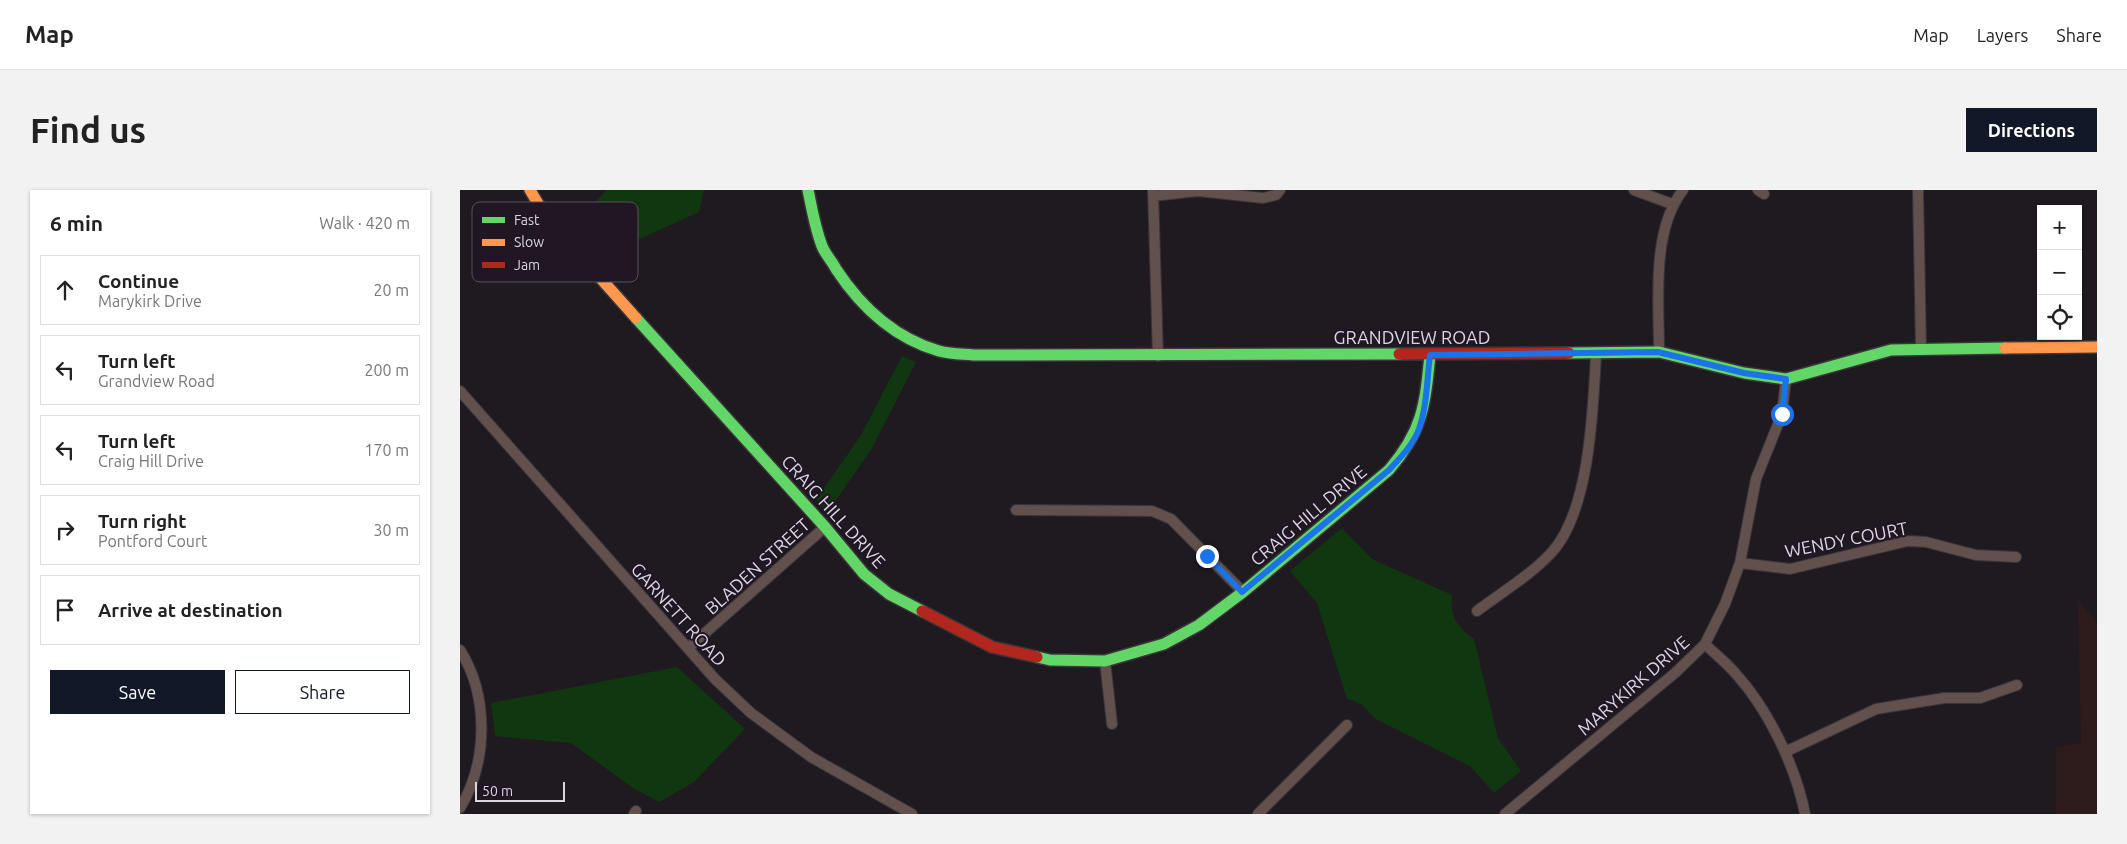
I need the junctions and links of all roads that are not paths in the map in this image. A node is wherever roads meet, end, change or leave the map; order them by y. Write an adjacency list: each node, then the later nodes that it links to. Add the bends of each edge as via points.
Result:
1 (530, 190): 8 (street, CRAIG HILL DRIVE)
2 (808, 190): 16 (street, GRANDVIEW ROAD, via 820,239 835,269 865,307 911,340 940,350 972,355)
3 (1280, 190): 7 (street, via 1276,196 1264,198 1198,191)
4 (1634, 190): 9 (street)
5 (1683, 190): 9 (street)
6 (1918, 190): 12 (street)
7 (1153, 193): 16 (street)
8 (537, 202)
9 (1672, 204): 13 (street, via 1660,251)
10 (604, 282): 20 (street, CRAIG HILL DRIVE)
11 (2097, 346): 12 (street, GRANDVIEW ROAD)
12 (1921, 348): 17 (street, GRANDVIEW ROAD, via 1876,353)
13 (1658, 352): 14 (street, GRANDVIEW ROAD); 17 (street, GRANDVIEW ROAD, via 1744,373)
14 (1596, 354): 15 (street, GRANDVIEW ROAD); 24 (street, via 1592,427 1578,501 1568,527 1553,551 1536,567)
15 (1430, 355): 16 (street, GRANDVIEW ROAD); 23 (street, CRAIG HILL DRIVE, via 1424,410 1406,452 1389,470)
16 (1158, 356)
17 (1786, 379): 22 (street, MARYKIRK DRIVE, via 1782,414 1756,479)
18 (460, 391): 26 (street, GARNETT ROAD)
19 (1016, 510): 23 (street, via 1152,511 1171,520)
20 (824, 528): 26 (street, BLADEN STREET); 28 (street, CRAIG HILL DRIVE, via 864,574 889,594 992,647 1050,660)
21 (2016, 558): 22 (street, WENDY COURT, via 1976,555 1926,542 1908,541 1790,569)
22 (1740, 563): 25 (street, MARYKIRK DRIVE)
23 (1242, 592): 28 (street, CRAIG HILL DRIVE, via 1199,625 1170,641)
24 (1477, 611)
25 (1705, 644): 32 (street, via 1736,674 1759,704); 36 (street, MARYKIRK DRIVE)
26 (688, 648): 34 (street, GARNETT ROAD, via 714,679 774,732 811,757)
27 (460, 650): 33 (street, via 473,678 482,725 481,750 468,795)
28 (1105, 660): 30 (street)
29 (2016, 685): 32 (street, via 1980,698 1944,698 1876,710)
30 (1112, 724)
31 (1347, 725): 35 (street)
32 (1785, 752): 37 (street)
33 (460, 808)
34 (912, 814)
35 (1258, 814)
36 (1505, 814)
37 (1805, 814)

